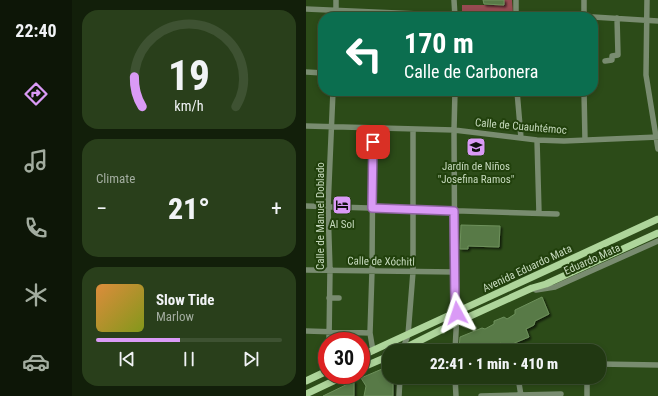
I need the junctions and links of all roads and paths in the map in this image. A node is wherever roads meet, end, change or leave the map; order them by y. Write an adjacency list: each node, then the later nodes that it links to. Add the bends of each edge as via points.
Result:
1 (336, 0): 8 (street)
2 (454, 0): 9 (street)
3 (516, 0): 10 (street)
4 (584, 0): 11 (street)
5 (647, 0): 14 (street)
6 (306, 9): 7 (street)
7 (324, 12)
8 (336, 12)
9 (455, 12)
10 (516, 12)
11 (583, 12)
12 (598, 17): 13 (street)
13 (617, 18): 14 (street); 16 (street, via 618,55)
14 (646, 20): 15 (street); 28 (street, via 646,75)
15 (658, 21)
16 (605, 62)
17 (306, 72): 18 (street)
18 (318, 73)
19 (333, 96): 24 (street, Calle de Manuel Doblado)
20 (455, 96): 27 (street)
21 (517, 96): 29 (street)
22 (584, 96): 31 (street)
23 (306, 126): 24 (street, Calle de Cuauhtémoc)
24 (331, 127): 25 (street, Calle de Cuauhtémoc); 34 (street, Calle de Manuel Doblado)
25 (373, 128): 26 (street, Calle de Cuauhtémoc); 35 (street)
26 (413, 129): 27 (street, Calle de Cuauhtémoc); 36 (street)
27 (454, 130): 29 (street, Calle de Cuauhtémoc); 37 (street)
28 (658, 137): 31 (street, Calle de Cuauhtémoc); 32 (street)
29 (521, 138): 30 (street, Calle de Cuauhtémoc)
30 (537, 140): 31 (street, Calle de Cuauhtémoc); 38 (street)
31 (585, 140)
32 (658, 149)
33 (306, 206): 34 (street)
34 (328, 207): 35 (street); 45 (street, Calle de Manuel Doblado)
35 (372, 208): 36 (street); 46 (street)
36 (412, 210): 37 (street); 47 (street)
37 (454, 211): 38 (street); 48 (street)
38 (539, 213): 39 (street)
39 (557, 214)
40 (658, 220): 43 (main road, Avenida Eduardo Mata)
41 (658, 233): 49 (main road, Avenida Eduardo Mata)
42 (658, 241): 50 (street, Eduardo Mata, via 555,287 536,290)
43 (568, 261): 49 (main road, via 544,275); 53 (main road, Avenida Eduardo Mata)
44 (306, 270): 45 (street, Calle de Xóchitl)
45 (330, 270): 46 (street, Calle de Xóchitl); 51 (street, Calle de Manuel Doblado)
46 (372, 271): 47 (street, Calle de Xóchitl); 57 (street)
47 (413, 272): 48 (street, Calle de Xóchitl); 58 (street)
48 (455, 272): 53 (street)
49 (546, 284): 50 (main road, Avenida Eduardo Mata)
50 (532, 288): 54 (main road, Avenida Eduardo Mata)
51 (330, 298): 52 (street); 56 (street, Calle de Manuel Doblado)
52 (339, 298)
53 (457, 313): 54 (street); 58 (main road, Avenida Eduardo Mata)
54 (455, 323): 60 (main road, Avenida Eduardo Mata); 61 (street)
55 (306, 331): 56 (street)
56 (329, 332)
57 (370, 333): 62 (street)
58 (408, 335): 59 (street); 62 (main road, Avenida Eduardo Mata)
59 (404, 344)
60 (414, 344)
61 (455, 344)
62 (373, 351): 63 (main road, Avenida Eduardo Mata)
63 (370, 352)
64 (382, 359): 65 (main road)
65 (370, 364)
66 (606, 364): 67 (street)
67 (658, 364)
68 (318, 375): 69 (main road)
69 (306, 381)
70 (327, 384): 75 (main road)
71 (400, 384): 77 (street)
72 (455, 384): 78 (street)
73 (519, 384): 80 (street)
74 (587, 384): 81 (street)
75 (306, 394)
76 (561, 394): 80 (street)
77 (399, 396)
78 (456, 396)
79 (481, 396): 80 (street)
80 (521, 396)
81 (588, 396)

